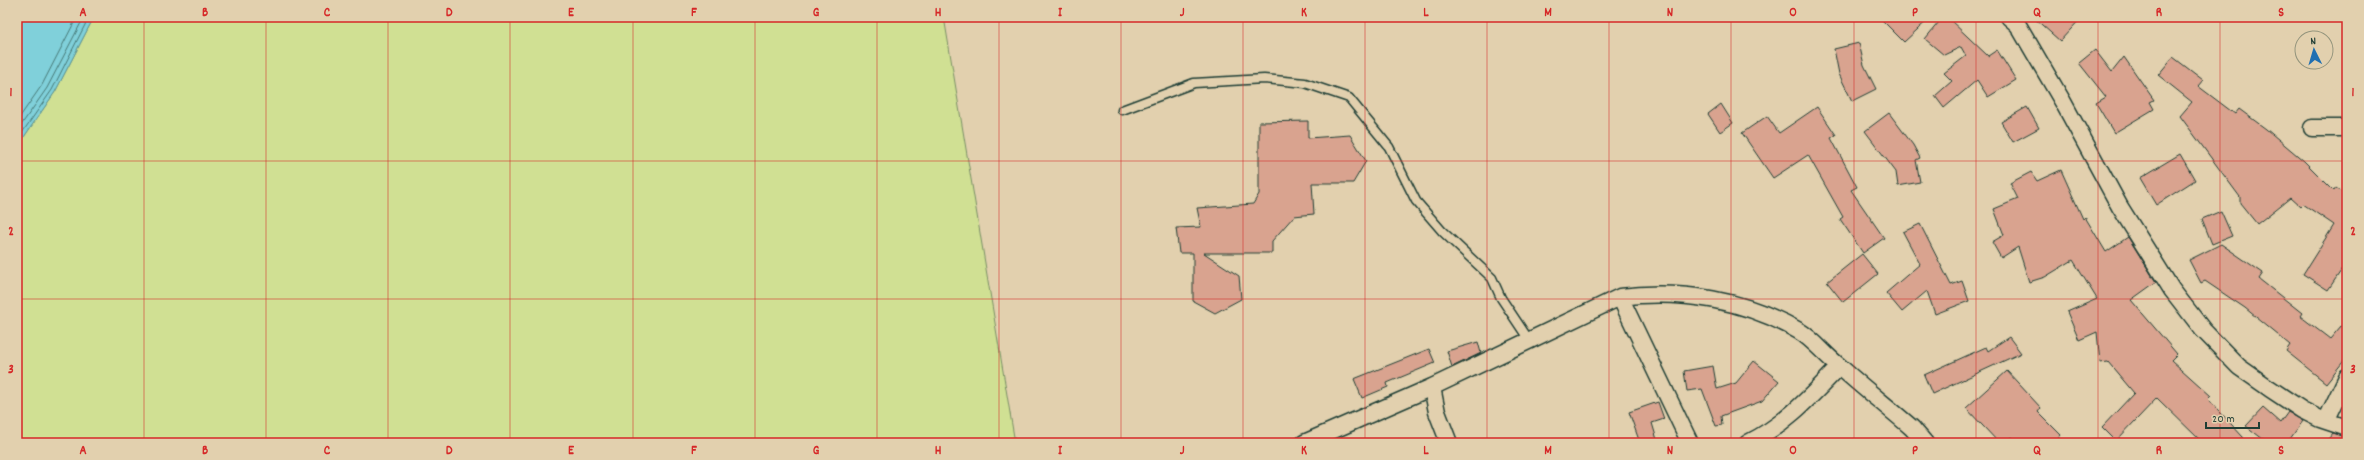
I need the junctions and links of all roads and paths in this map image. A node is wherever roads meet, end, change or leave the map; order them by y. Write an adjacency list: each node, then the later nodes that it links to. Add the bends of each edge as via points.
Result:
1 (2009, 17): 10 (street, via 2018,25 2136,233 2172,290 2198,324 2238,367 2302,410)
2 (1122, 110): 6 (lane, via 1194,83 1264,79 1305,83 1349,98 1389,146 1416,201 1442,231 1492,278 1501,298)
3 (2312, 128): 4 (street)
4 (2347, 128)
5 (1620, 297): 6 (street); 7 (street, via 1638,294 1689,295 1719,300 1758,312 1800,332); 14 (street)
6 (1529, 340): 9 (street)
7 (1839, 367): 15 (street, via 1800,408 1763,436); 16 (street, via 1912,428)
8 (2347, 377): 10 (street)
9 (1432, 387): 12 (street); 13 (street, via 1437,412)
10 (2326, 420): 11 (street)
11 (2347, 428)
12 (1304, 443)
13 (1449, 443)
14 (1690, 443)
15 (1748, 443)
16 (1925, 443)

